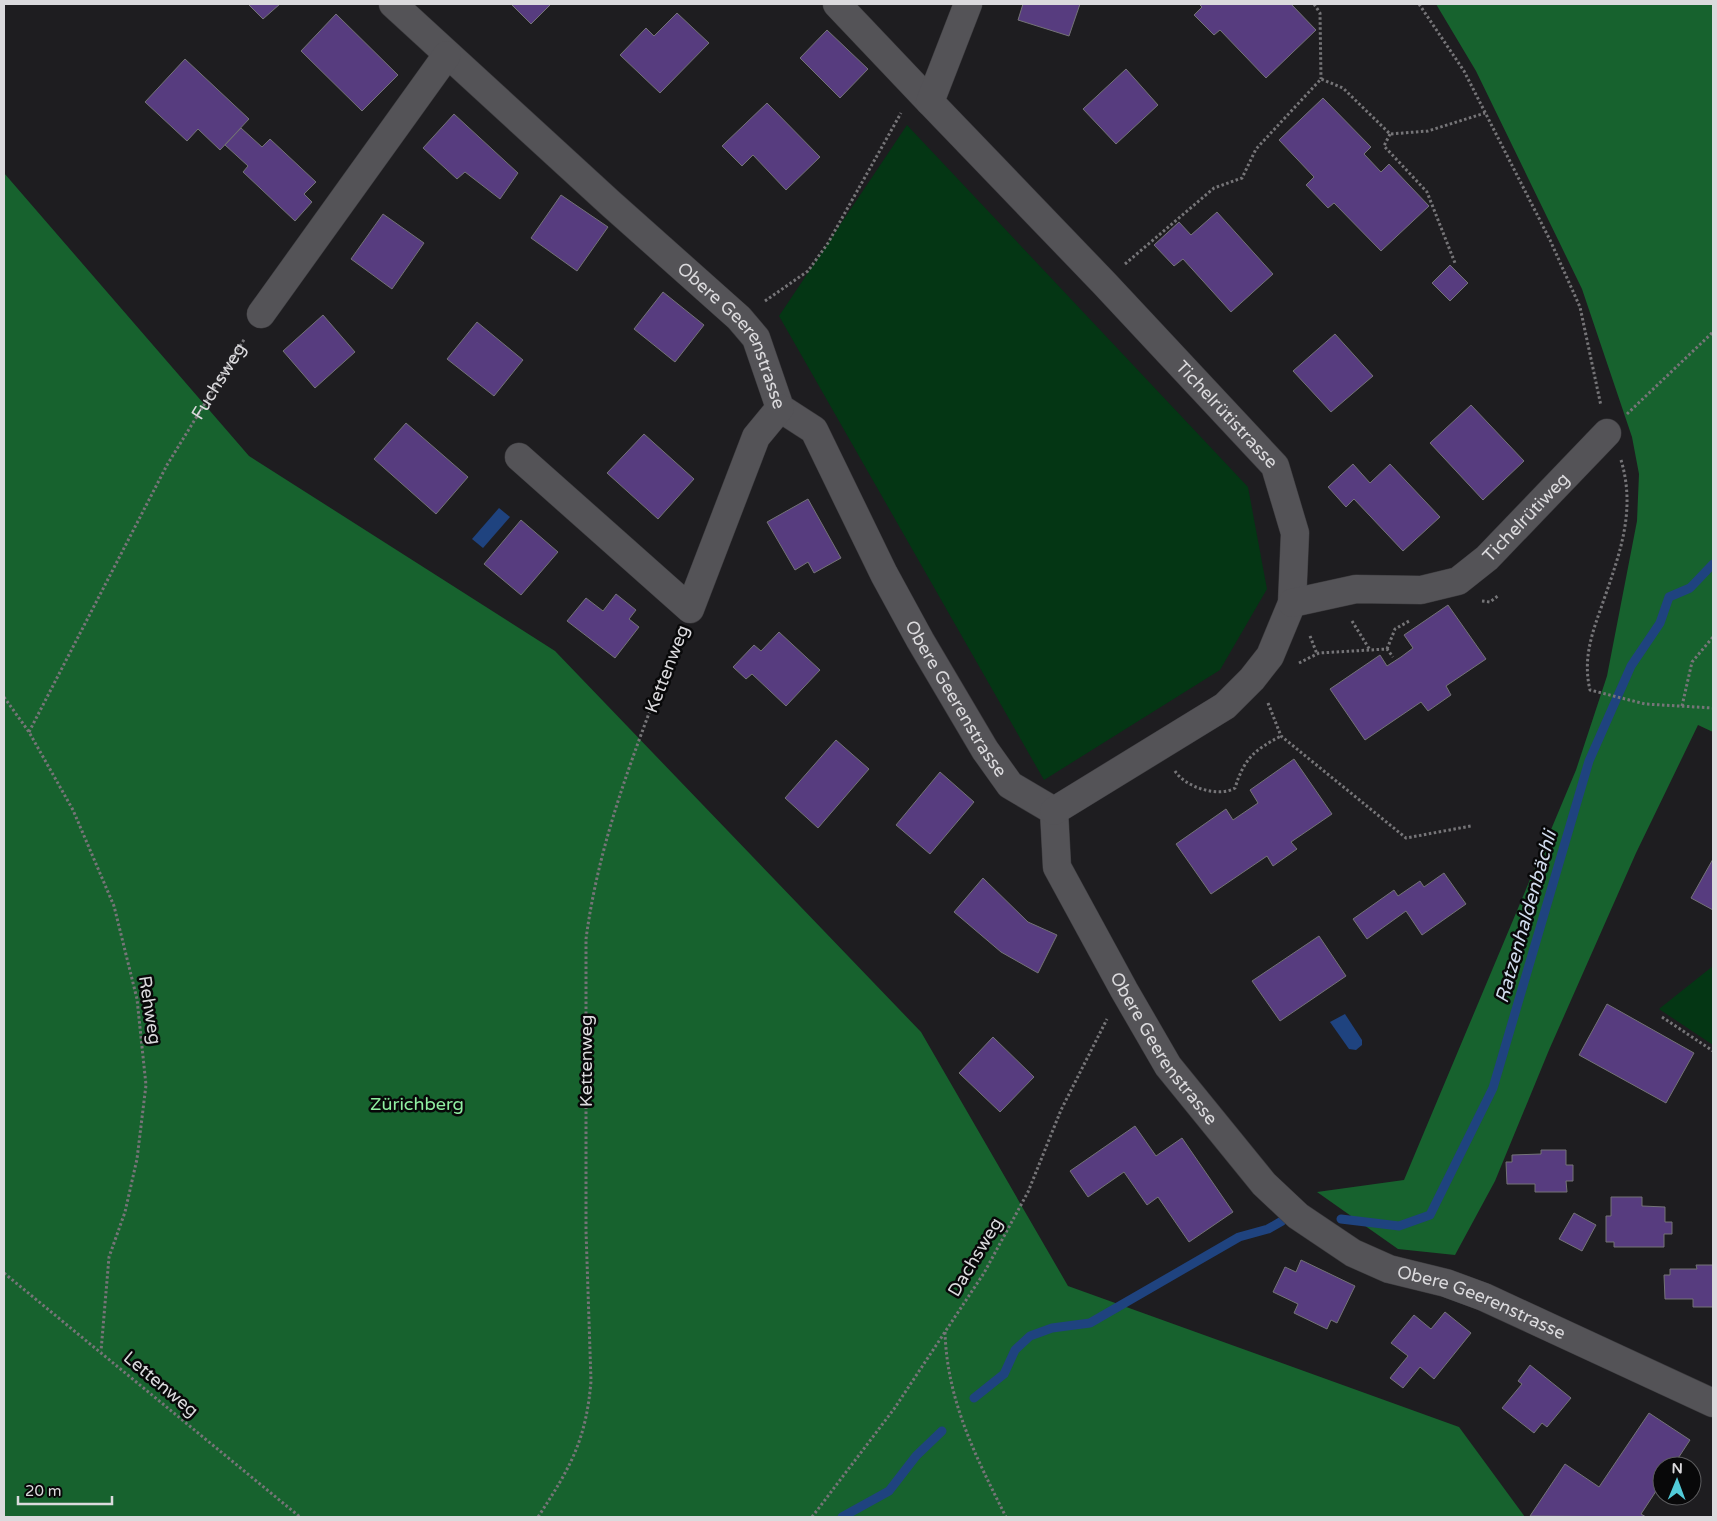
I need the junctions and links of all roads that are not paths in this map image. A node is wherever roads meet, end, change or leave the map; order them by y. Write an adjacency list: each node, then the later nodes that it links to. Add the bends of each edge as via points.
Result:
1 (393, 4): 4 (street, Obere Geerenstrasse)
2 (837, 4): 5 (street, Tichelrütistrasse)
3 (968, 4): 5 (street)
4 (447, 55): 6 (street); 7 (street, Obere Geerenstrasse, via 739,318 756,338)
5 (923, 95): 10 (street, Tichelrütistrasse, via 1275,466 1295,533)
6 (261, 314)
7 (780, 408): 9 (street, Kettenweg, via 756,437 690,609); 11 (street, Obere Geerenstrasse, via 814,430 884,574 985,750 1010,785)
8 (1607, 433): 10 (street, Tichelrütiweg, via 1487,558 1458,581 1422,590 1356,589)
9 (519, 457)
10 (1292, 603): 11 (street, Tichelrütistrasse, via 1270,656 1252,680 1225,706)
11 (1054, 811): 12 (street, Obere Geerenstrasse, via 1057,867 1124,990 1168,1066 1264,1184 1318,1231 1353,1253 1389,1269 1446,1283 1484,1297)
12 (1713, 1403)

